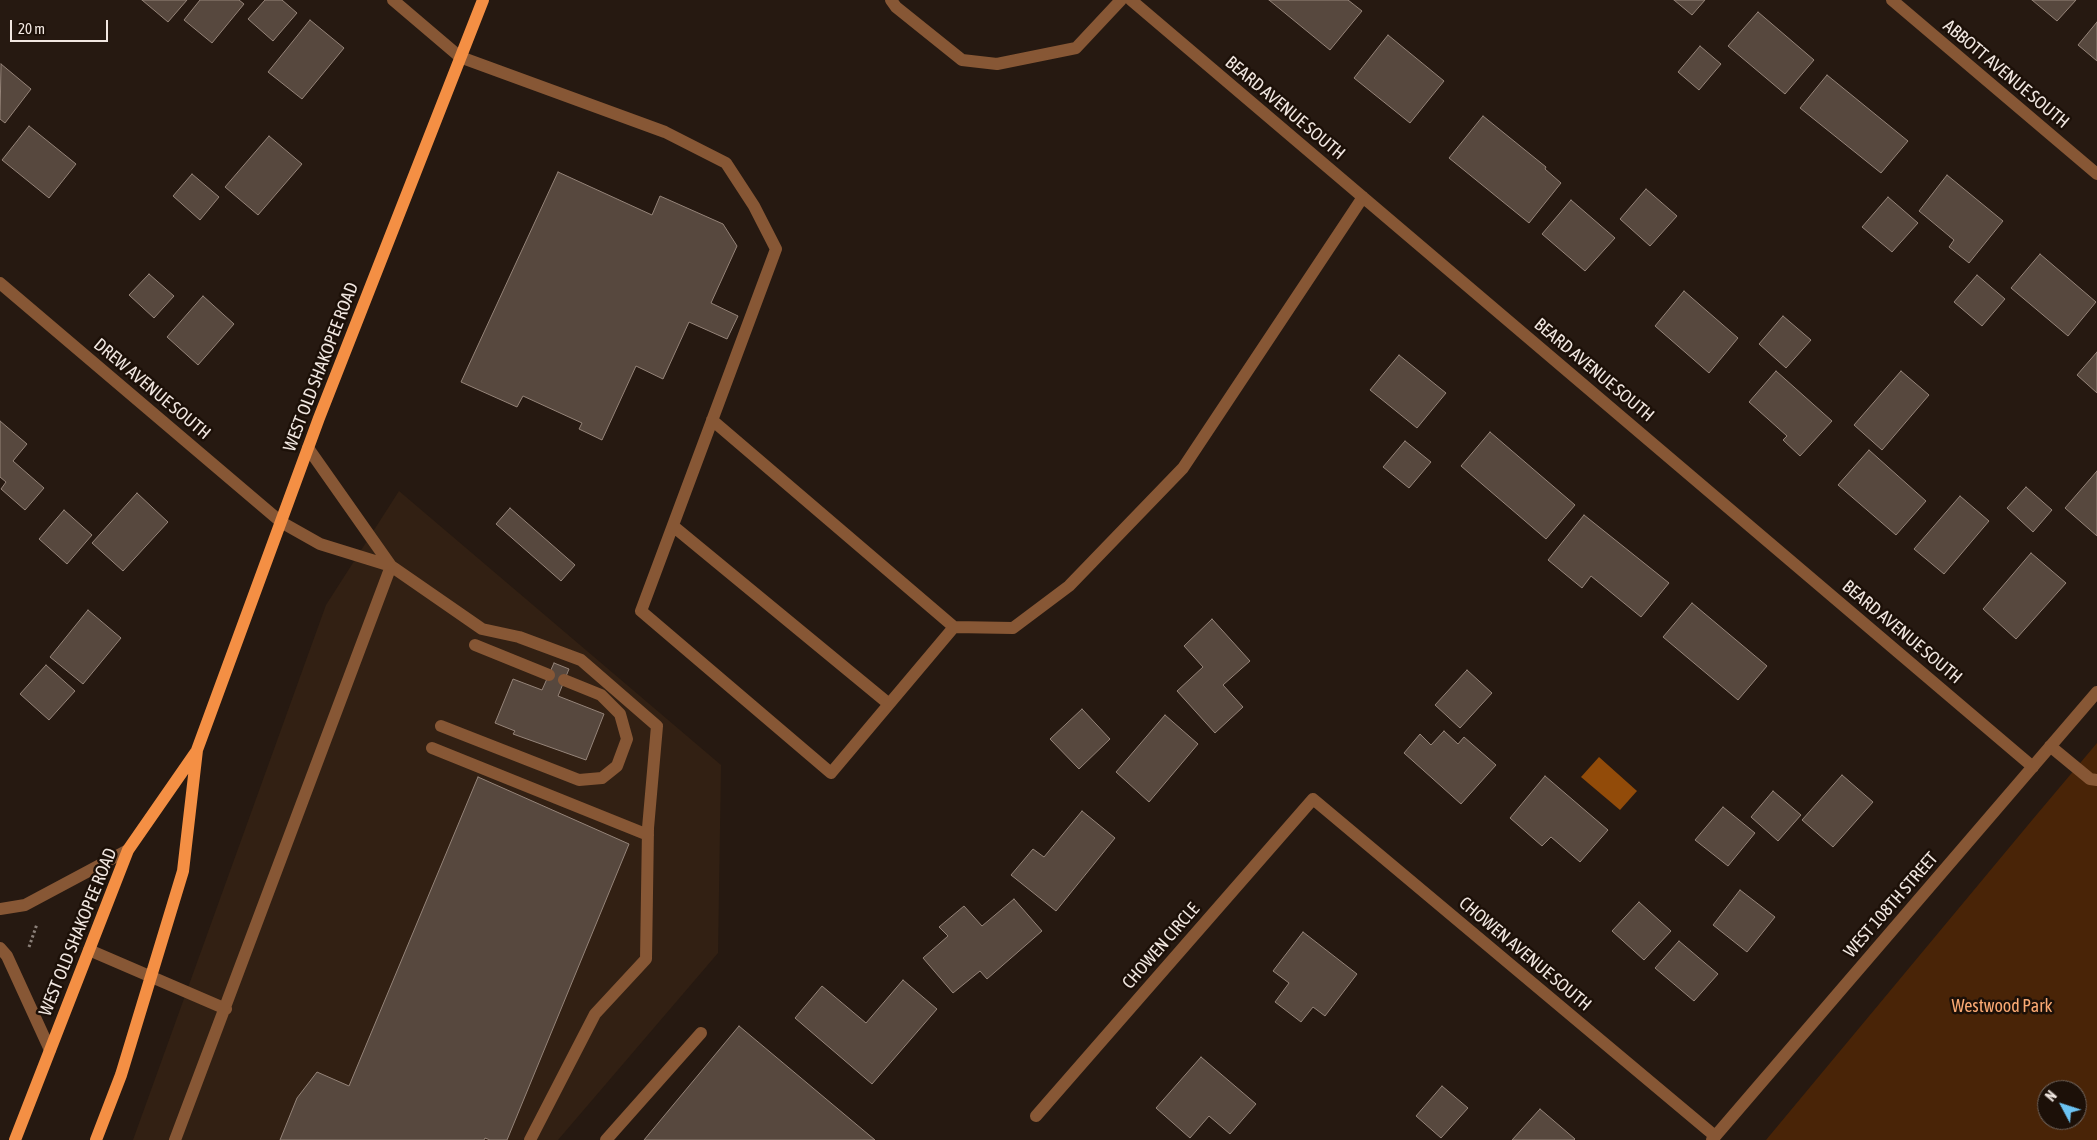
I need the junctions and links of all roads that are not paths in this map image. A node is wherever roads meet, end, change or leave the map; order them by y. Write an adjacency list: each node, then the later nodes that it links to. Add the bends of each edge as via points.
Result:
1 (393, 0): 7 (street)
2 (482, 0): 7 (main road, WEST OLD SHAKOPEE ROAD)
3 (891, 0): 4 (street, via 962,60 997,64 1076,48)
4 (1121, 0)
5 (1131, 0): 9 (street, BEARD AVENUE SOUTH)
6 (1892, 0): 8 (street, ABBOTT AVENUE SOUTH)
7 (460, 57): 11 (street, via 665,132 726,163 754,206 776,249); 12 (main road, WEST OLD SHAKOPEE ROAD)
8 (2097, 174)
9 (1363, 197): 16 (street, via 1182,468 1069,586 1013,628); 26 (street, BEARD AVENUE SOUTH)
10 (0, 283): 13 (street, DREW AVENUE SOUTH)
11 (712, 420): 14 (street); 16 (street)
12 (308, 448): 13 (main road, WEST OLD SHAKOPEE ROAD); 15 (street)
13 (281, 522): 15 (street, DREW AVENUE SOUTH, via 320,544); 25 (main road, WEST OLD SHAKOPEE ROAD)
14 (673, 526): 21 (street); 21 (street, via 642,611 831,773)
15 (391, 566): 29 (street, via 482,629 519,637 581,660 657,726); 35 (street)
16 (954, 627): 21 (street)
17 (475, 644): 18 (street)
18 (549, 675)
19 (564, 680): 22 (street, via 601,695 620,714 627,738 617,766 602,778 579,780)
20 (2097, 692): 23 (street, WEST 108TH STREET)
21 (889, 704)
22 (442, 726)
23 (2050, 746): 26 (street, WEST 108TH STREET); 27 (street, via 2090,779)
24 (432, 748): 29 (street)
25 (197, 750): 30 (main road, WEST OLD SHAKOPEE ROAD); 34 (main road, WEST OLD SHAKOPEE ROAD, via 183,871)
26 (2033, 767): 39 (street, WEST 108TH STREET)
27 (2097, 780)
28 (1313, 799): 38 (street, CHOWEN CIRCLE); 39 (street, CHOWEN AVENUE SOUTH)
29 (648, 835): 43 (street, via 646,958 596,1014)
30 (128, 850): 31 (street, via 25,905); 33 (main road, WEST OLD SHAKOPEE ROAD)
31 (0, 909)
32 (0, 948): 37 (street, via 7,956)
33 (89, 950): 34 (street); 37 (main road, WEST OLD SHAKOPEE ROAD)
34 (150, 977): 35 (street); 41 (main road, WEST OLD SHAKOPEE ROAD, via 121,1075)
35 (226, 1009): 42 (street)
36 (702, 1033): 44 (street)
37 (50, 1050): 40 (main road, WEST OLD SHAKOPEE ROAD)
38 (1036, 1116)
39 (1713, 1138)
40 (15, 1140)
41 (96, 1140)
42 (176, 1140)
43 (530, 1140)
44 (606, 1140)

